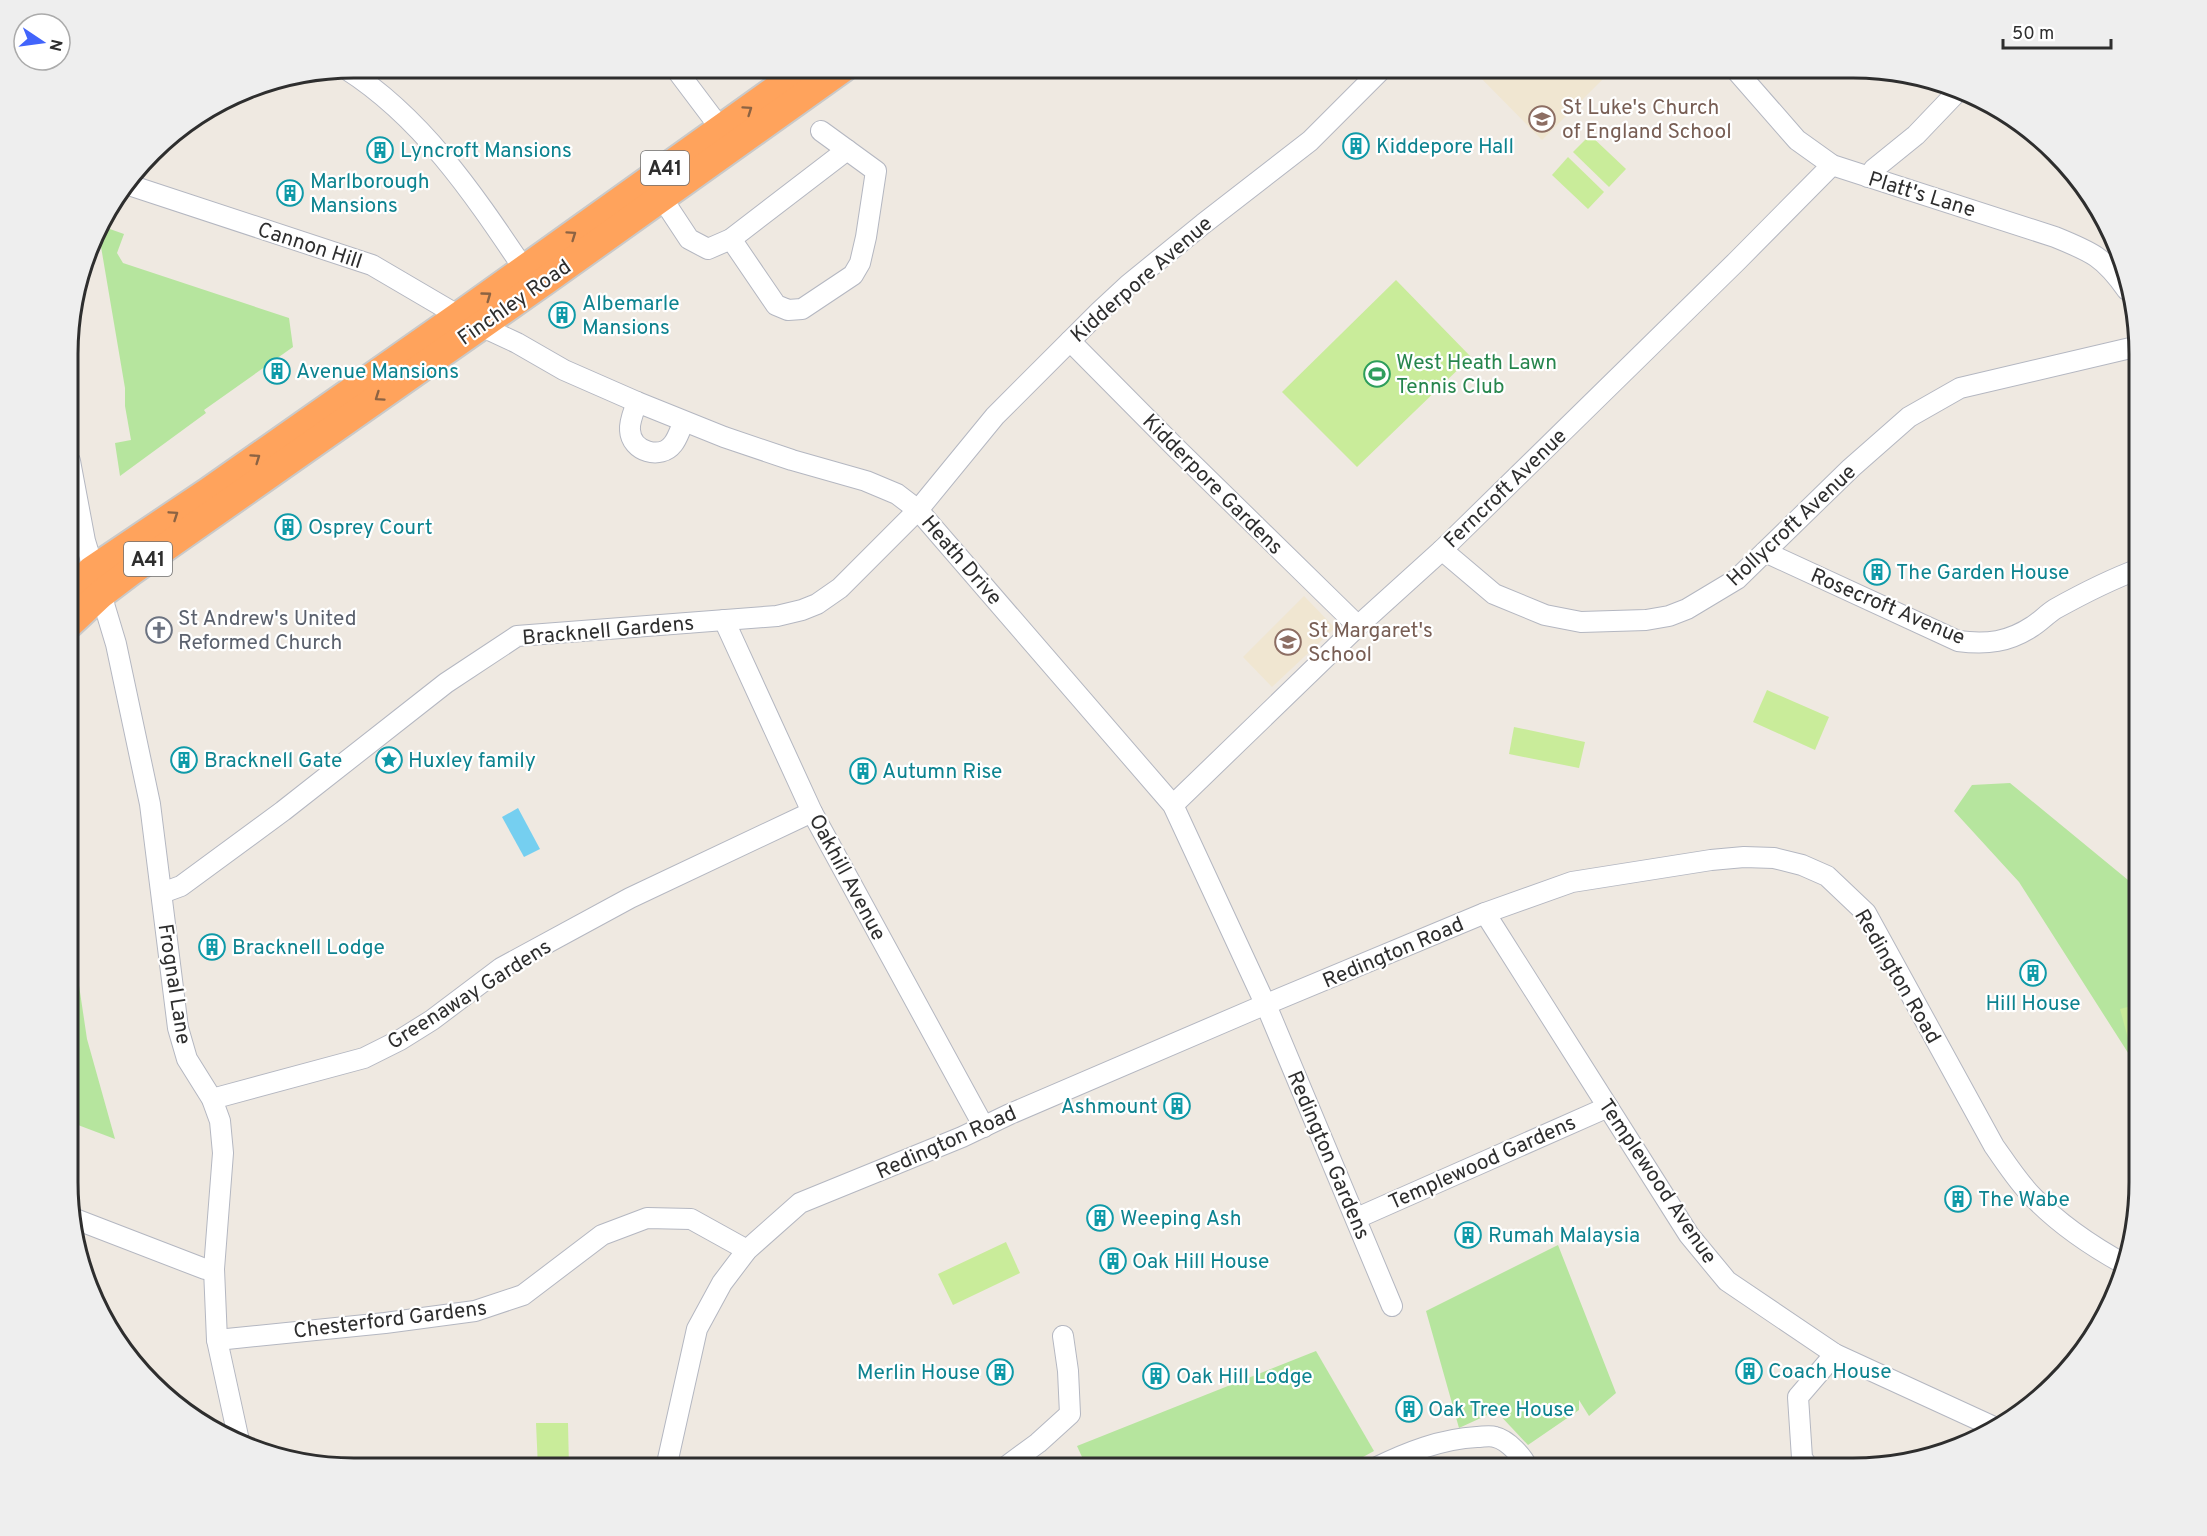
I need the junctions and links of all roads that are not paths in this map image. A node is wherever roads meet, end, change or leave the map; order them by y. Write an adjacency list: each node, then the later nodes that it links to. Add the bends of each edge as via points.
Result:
1 (360, 78): 16 (street, via 403,114 449,163)
2 (683, 78): 9 (street)
3 (795, 78): 9 (highway, Finchley Road / A41, one-way to 3)
4 (826, 78): 9 (highway, Finchley Road / A41)
5 (1373, 78): 19 (street, Kidderpore Avenue, via 1310,141 1128,285)
6 (1751, 78): 11 (street, Platt's Lane, via 1797,140)
7 (1953, 97): 12 (street)
8 (821, 131): 10 (street)
9 (727, 137): 14 (highway, Finchley Road / A41)
10 (847, 150): 15 (street); 15 (street, via 876,171 860,263 847,280 802,309 788,310 776,305)
11 (1832, 165): 12 (street, Platt's Lane); 25 (street, Ferncroft Avenue)
12 (1868, 177): 17 (street, Platt's Lane, via 2091,251)
13 (134, 187): 18 (street, Cannon Hill, via 372,266)
14 (655, 188): 15 (street, via 689,239 708,249); 16 (highway, Finchley Road / A41, one-way to 14); 18 (highway, Finchley Road / A41)
15 (730, 239)
16 (524, 269): 18 (highway, Finchley Road / A41, one-way to 16)
17 (2118, 278)
18 (470, 321): 21 (street, Heath Drive, via 564,370); 28 (highway, Finchley Road / A41, via 208,492)
19 (1070, 341): 24 (street, Kidderpore Avenue, via 995,416); 32 (street, Kidderpore Gardens)
20 (2129, 348): 26 (street, Hollycroft Avenue, via 1960,388 1909,417)
21 (637, 402): 22 (street, Heath Drive); 22 (street, via 630,431 648,453 668,449)
22 (684, 422): 24 (street, Heath Drive, via 866,481 897,494)
23 (78, 497): 28 (street, Frognal Lane)
24 (918, 510): 31 (street, Bracknell Gardens, via 840,588 817,604 777,616); 33 (street, Heath Drive)
25 (1442, 550): 26 (street, Hollycroft Avenue, via 1494,594 1545,615 1581,622 1646,620 1688,609 1737,579); 32 (street, Ferncroft Avenue)
26 (1765, 552): 27 (street, Rosecroft Avenue, via 1958,641 1977,644 2012,638 2052,611)
27 (2129, 572)
28 (97, 582): 29 (highway, Finchley Road / A41); 30 (highway, Finchley Road / A41); 35 (street, Frognal Lane, via 116,644 150,804)
29 (78, 589)
30 (78, 612)
31 (724, 620): 34 (street, Oakhill Avenue); 35 (street, Bracknell Gardens, via 517,636 446,683 181,886)
32 (1358, 626): 33 (street, Ferncroft Avenue)
33 (1173, 805): 37 (street, Heath Drive)
34 (812, 812): 38 (street, Greenaway Gardens, via 630,898 501,968 432,1020 364,1058); 40 (street, Oakhill Avenue)
35 (162, 893): 38 (street, Frognal Lane, via 178,1028 188,1059)
36 (1485, 913): 37 (street, Redington Road); 39 (street, Templewood Avenue); 44 (street, Redington Road, via 1572,882 1711,860 1774,858 1827,876 1866,913 1994,1146 2012,1171 2033,1197 2074,1233)
37 (1265, 1005): 40 (street, Redington Road); 41 (street, Redington Gardens)
38 (212, 1099): 45 (street, Frognal Lane, via 220,1121 224,1153)
39 (1608, 1107): 41 (street, Templewood Gardens); 49 (street, Templewood Avenue, via 1689,1235 1727,1281)
40 (984, 1127): 43 (street, Redington Road, via 800,1203)
41 (1356, 1218): 46 (street, Redington Gardens)
42 (81, 1221): 45 (street, via 205,1269)
43 (747, 1250): 48 (street, Chesterford Gardens, via 691,1219 647,1218 602,1235 523,1295 475,1311); 52 (street, Redington Road, via 722,1283 697,1329)
44 (2118, 1260)
45 (214, 1269): 48 (street, Frognal Lane)
46 (1392, 1306)
47 (1063, 1336): 53 (street, via 1070,1414)
48 (217, 1340): 51 (street, Frognal Lane)
49 (1834, 1354): 50 (street, Templewood Avenue); 56 (street, via 1798,1397)
50 (1986, 1424)
51 (237, 1432)
52 (668, 1458)
53 (1018, 1458)
54 (1396, 1458): 55 (street, via 1452,1439 1494,1436)
55 (1521, 1458)
56 (1800, 1458)

